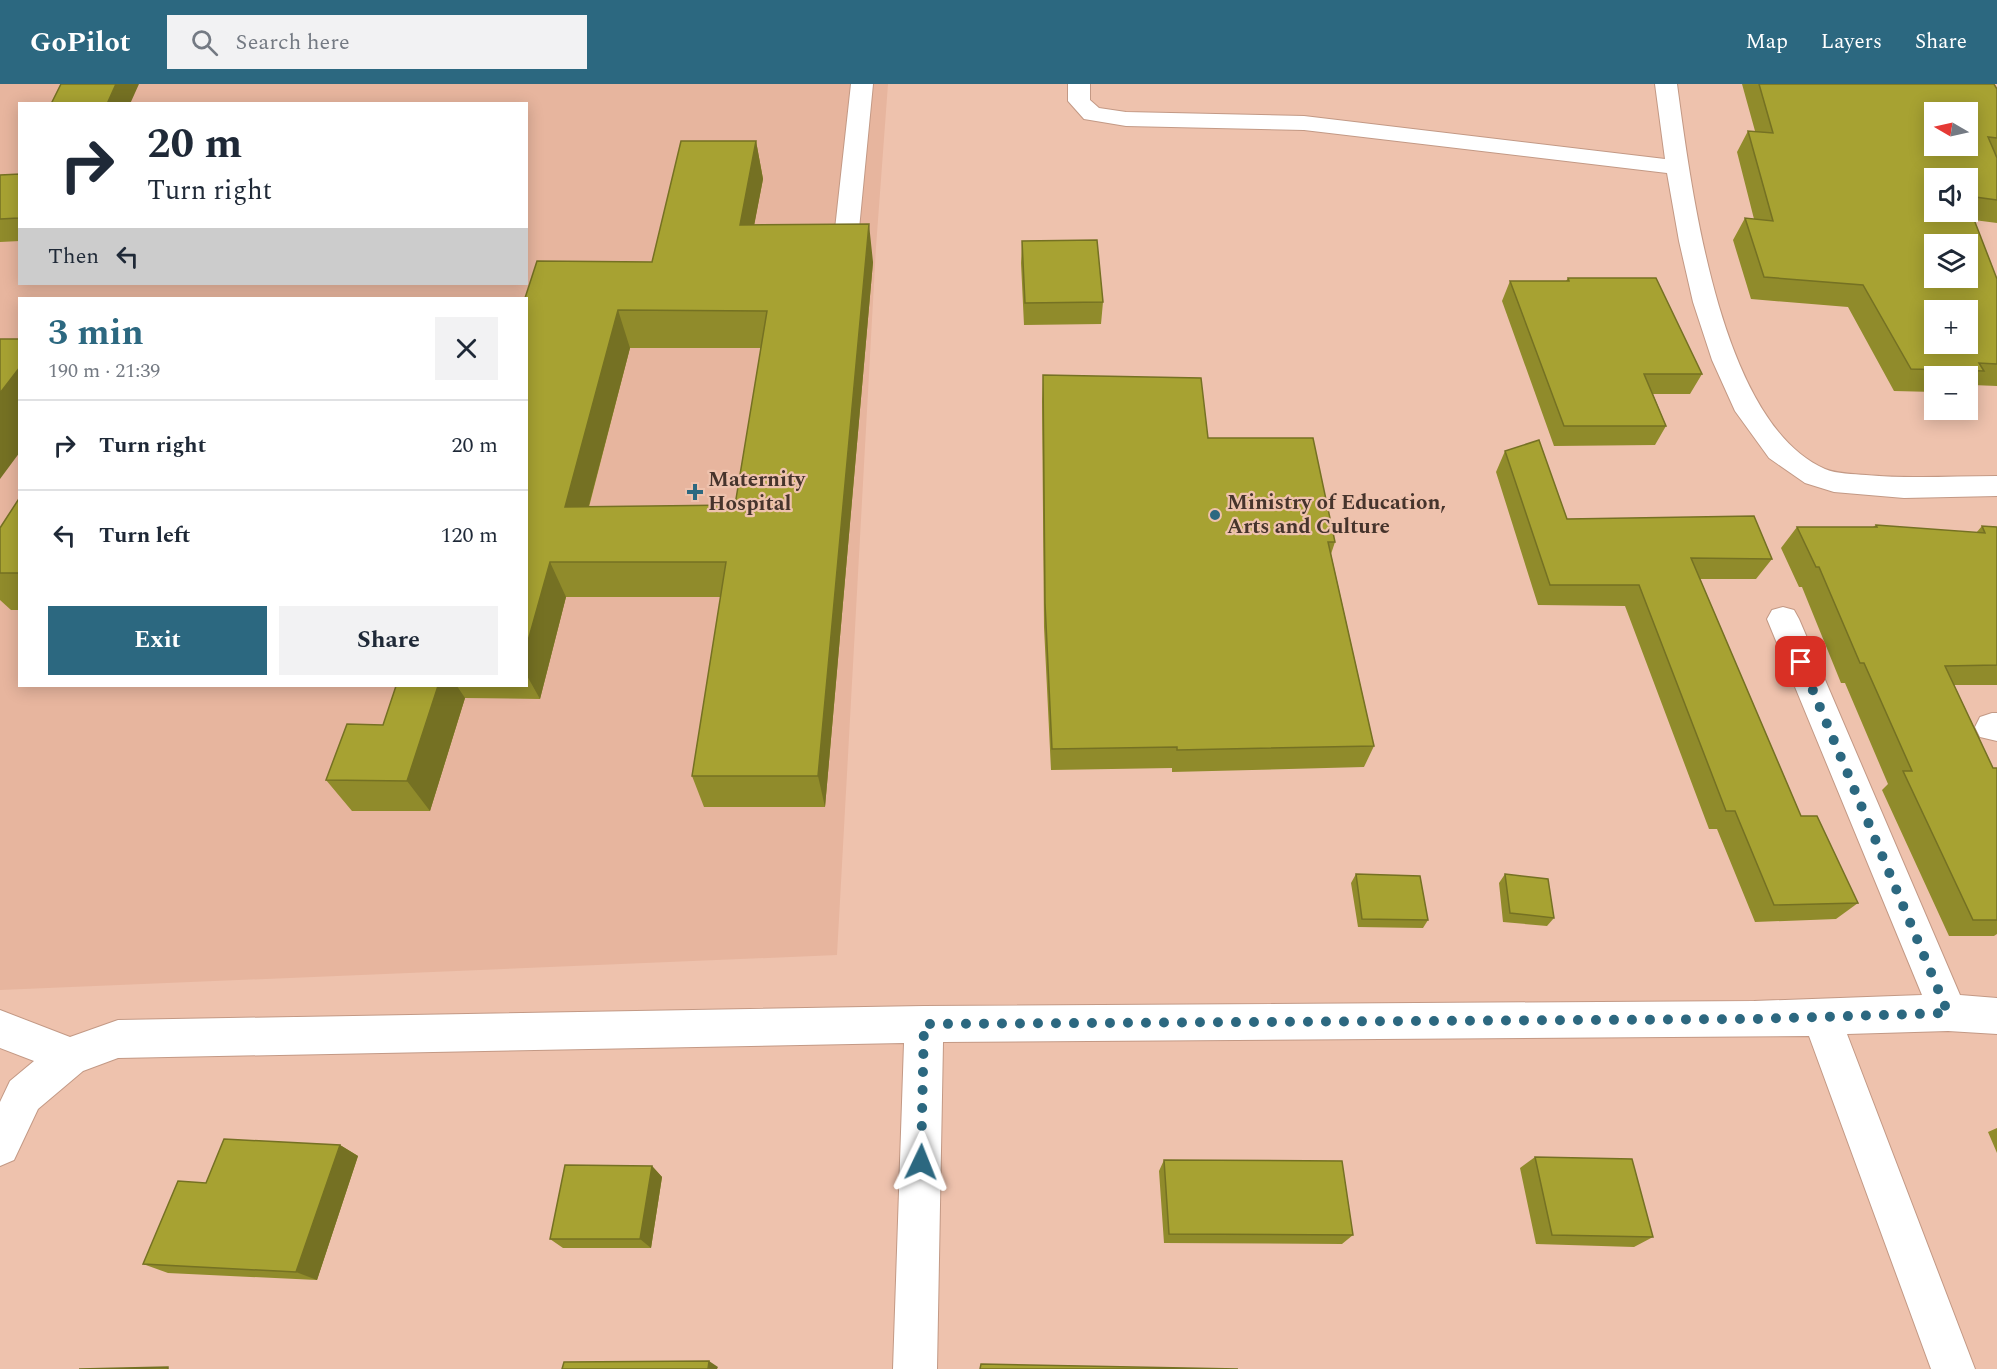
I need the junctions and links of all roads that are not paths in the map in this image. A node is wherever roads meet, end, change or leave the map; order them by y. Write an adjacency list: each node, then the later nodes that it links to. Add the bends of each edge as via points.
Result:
1 (862, 84): 5 (street)
2 (1079, 84): 4 (street, via 1079,101 1092,114 1126,119 1304,123)
3 (1666, 84): 4 (street)
4 (1677, 167): 6 (street, via 1700,281 1719,349 1753,416 1779,452 1815,476 1861,485)
5 (847, 229)
6 (1997, 486)
7 (1782, 619): 8 (street)
8 (1948, 1013): 9 (street); 10 (street)
9 (1821, 1016): 11 (street); 16 (street)
10 (1997, 1016)
11 (924, 1024): 13 (street, via 118,1039); 15 (street)
12 (0, 1029): 13 (street)
13 (70, 1056): 14 (street, via 24,1095)
14 (0, 1146)
15 (915, 1369)
16 (1953, 1369)

